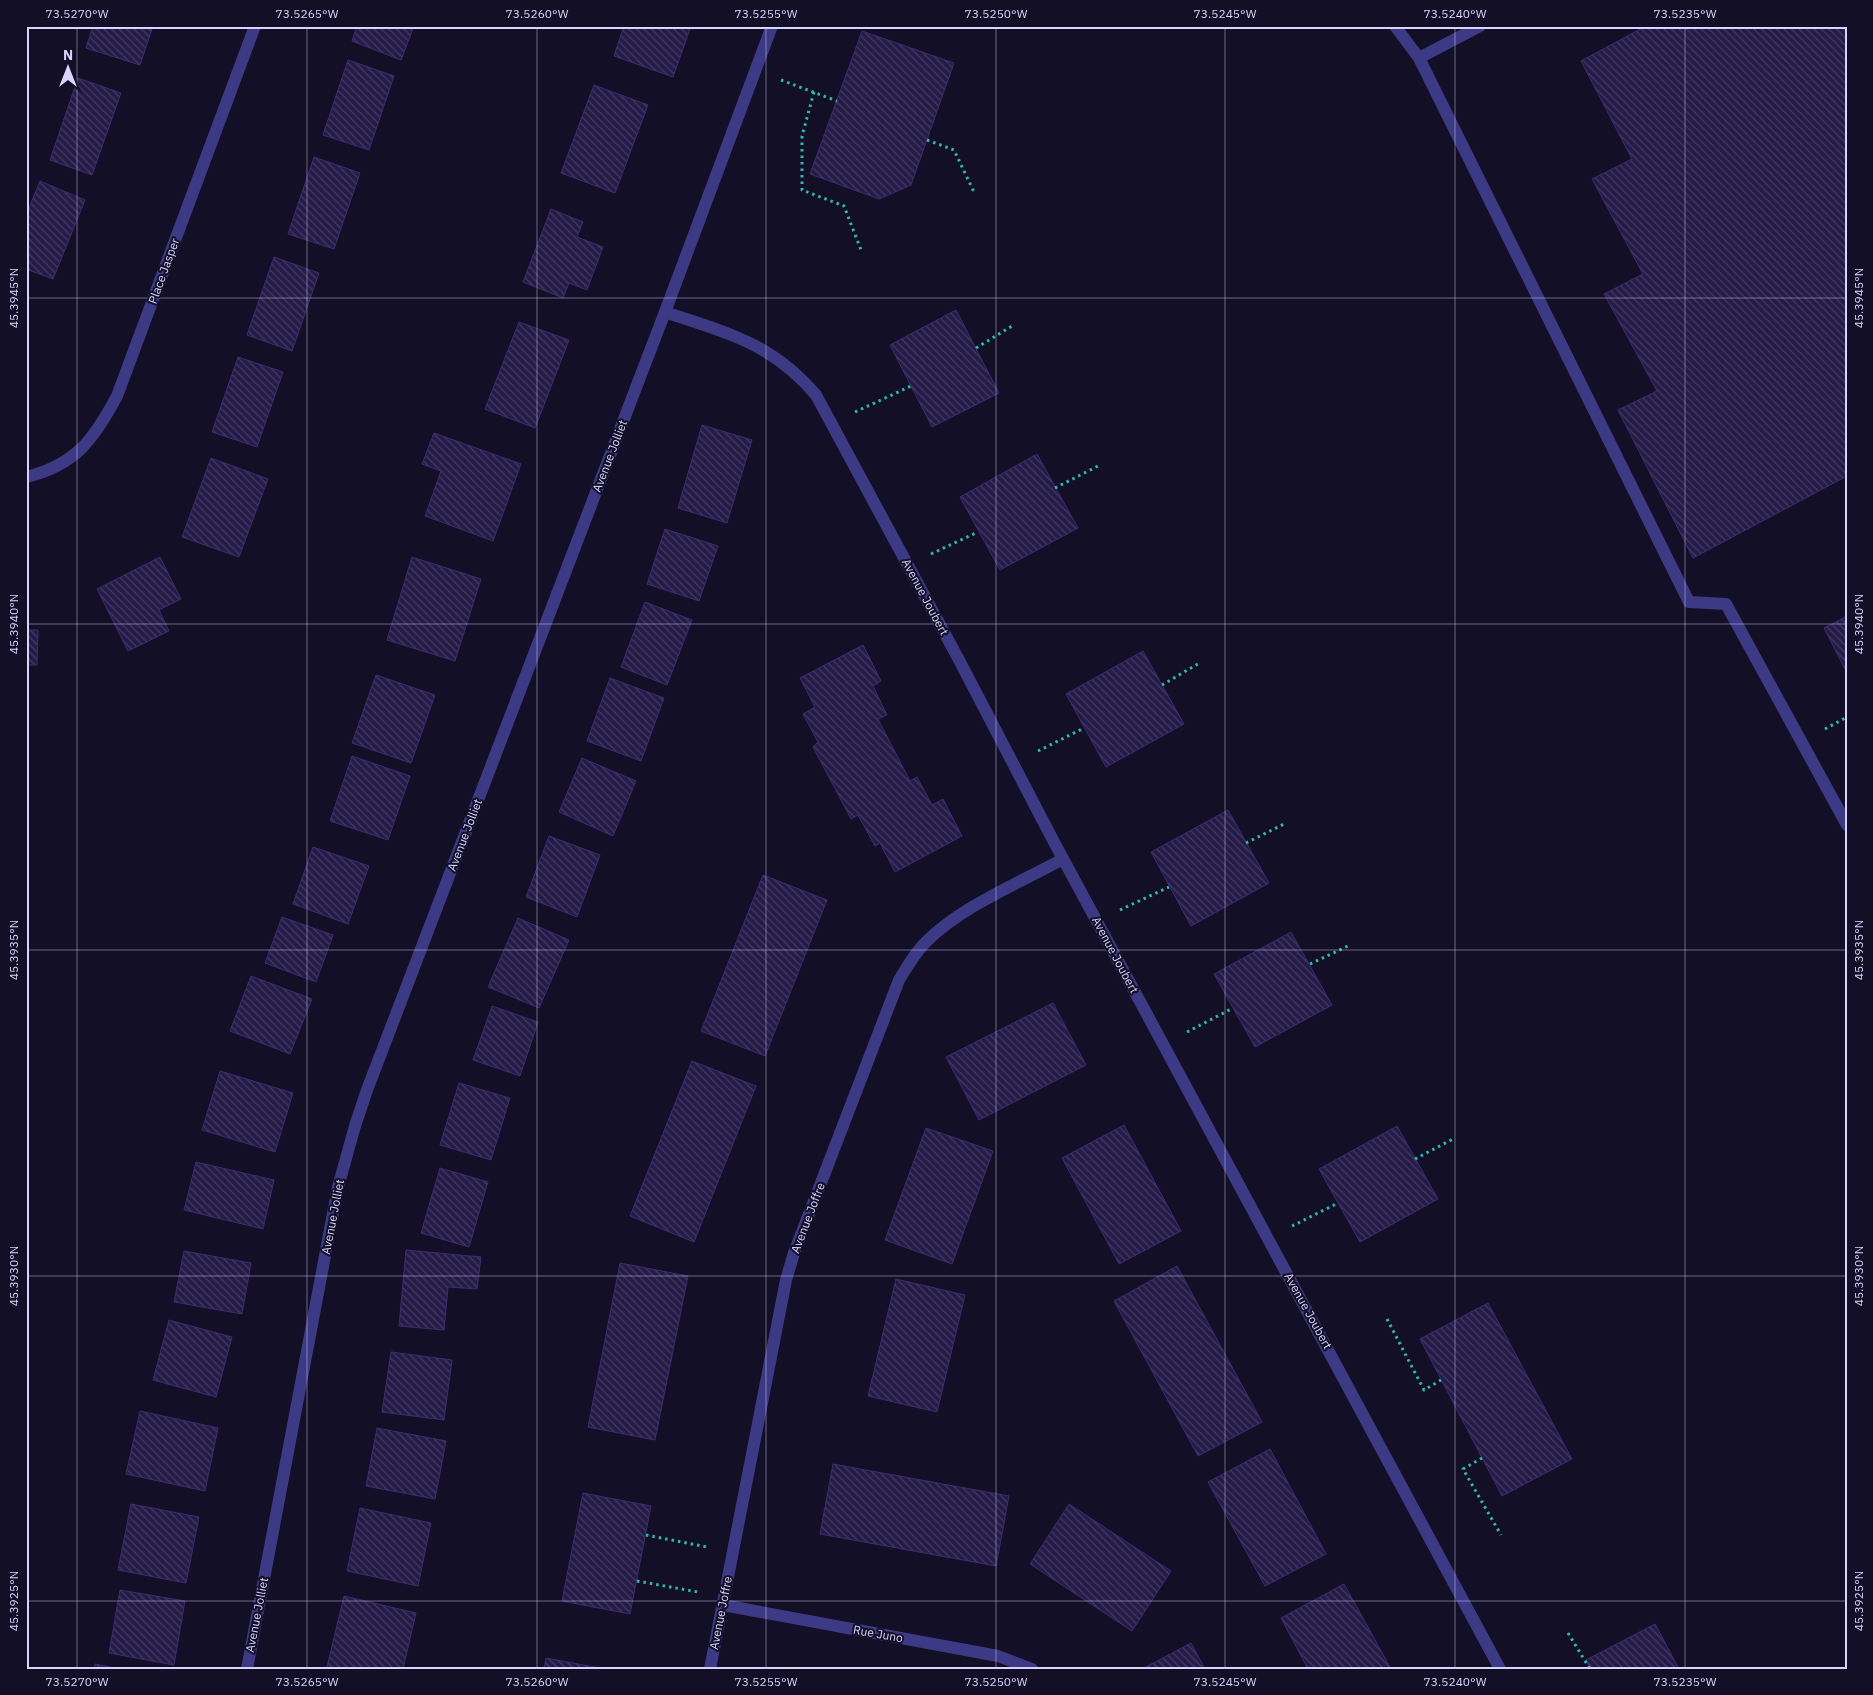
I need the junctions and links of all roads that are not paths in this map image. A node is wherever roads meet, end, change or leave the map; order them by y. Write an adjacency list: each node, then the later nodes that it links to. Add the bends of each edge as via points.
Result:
1 (255, 26): 7 (street, Place Jasper, via 117,396 103,422 69,460 45,473)
2 (772, 26): 6 (street, Avenue Jolliet)
3 (1395, 26): 5 (street)
4 (1480, 26): 5 (street)
5 (1419, 58): 8 (street, via 1689,602 1726,604)
6 (665, 312): 9 (street, Avenue Joubert, via 761,348 800,376 816,394); 11 (street, Avenue Jolliet, via 355,1126 338,1187)
7 (26, 478)
8 (1847, 825)
9 (1063, 859): 10 (street, Avenue Joffre, via 963,913 942,928 925,943 899,980 786,1280); 14 (street, Avenue Joubert)
10 (723, 1601): 12 (street, Avenue Joffre); 13 (street, Rue Juno, via 998,1656)
11 (247, 1669)
12 (710, 1669)
13 (1032, 1669)
14 (1500, 1669)

